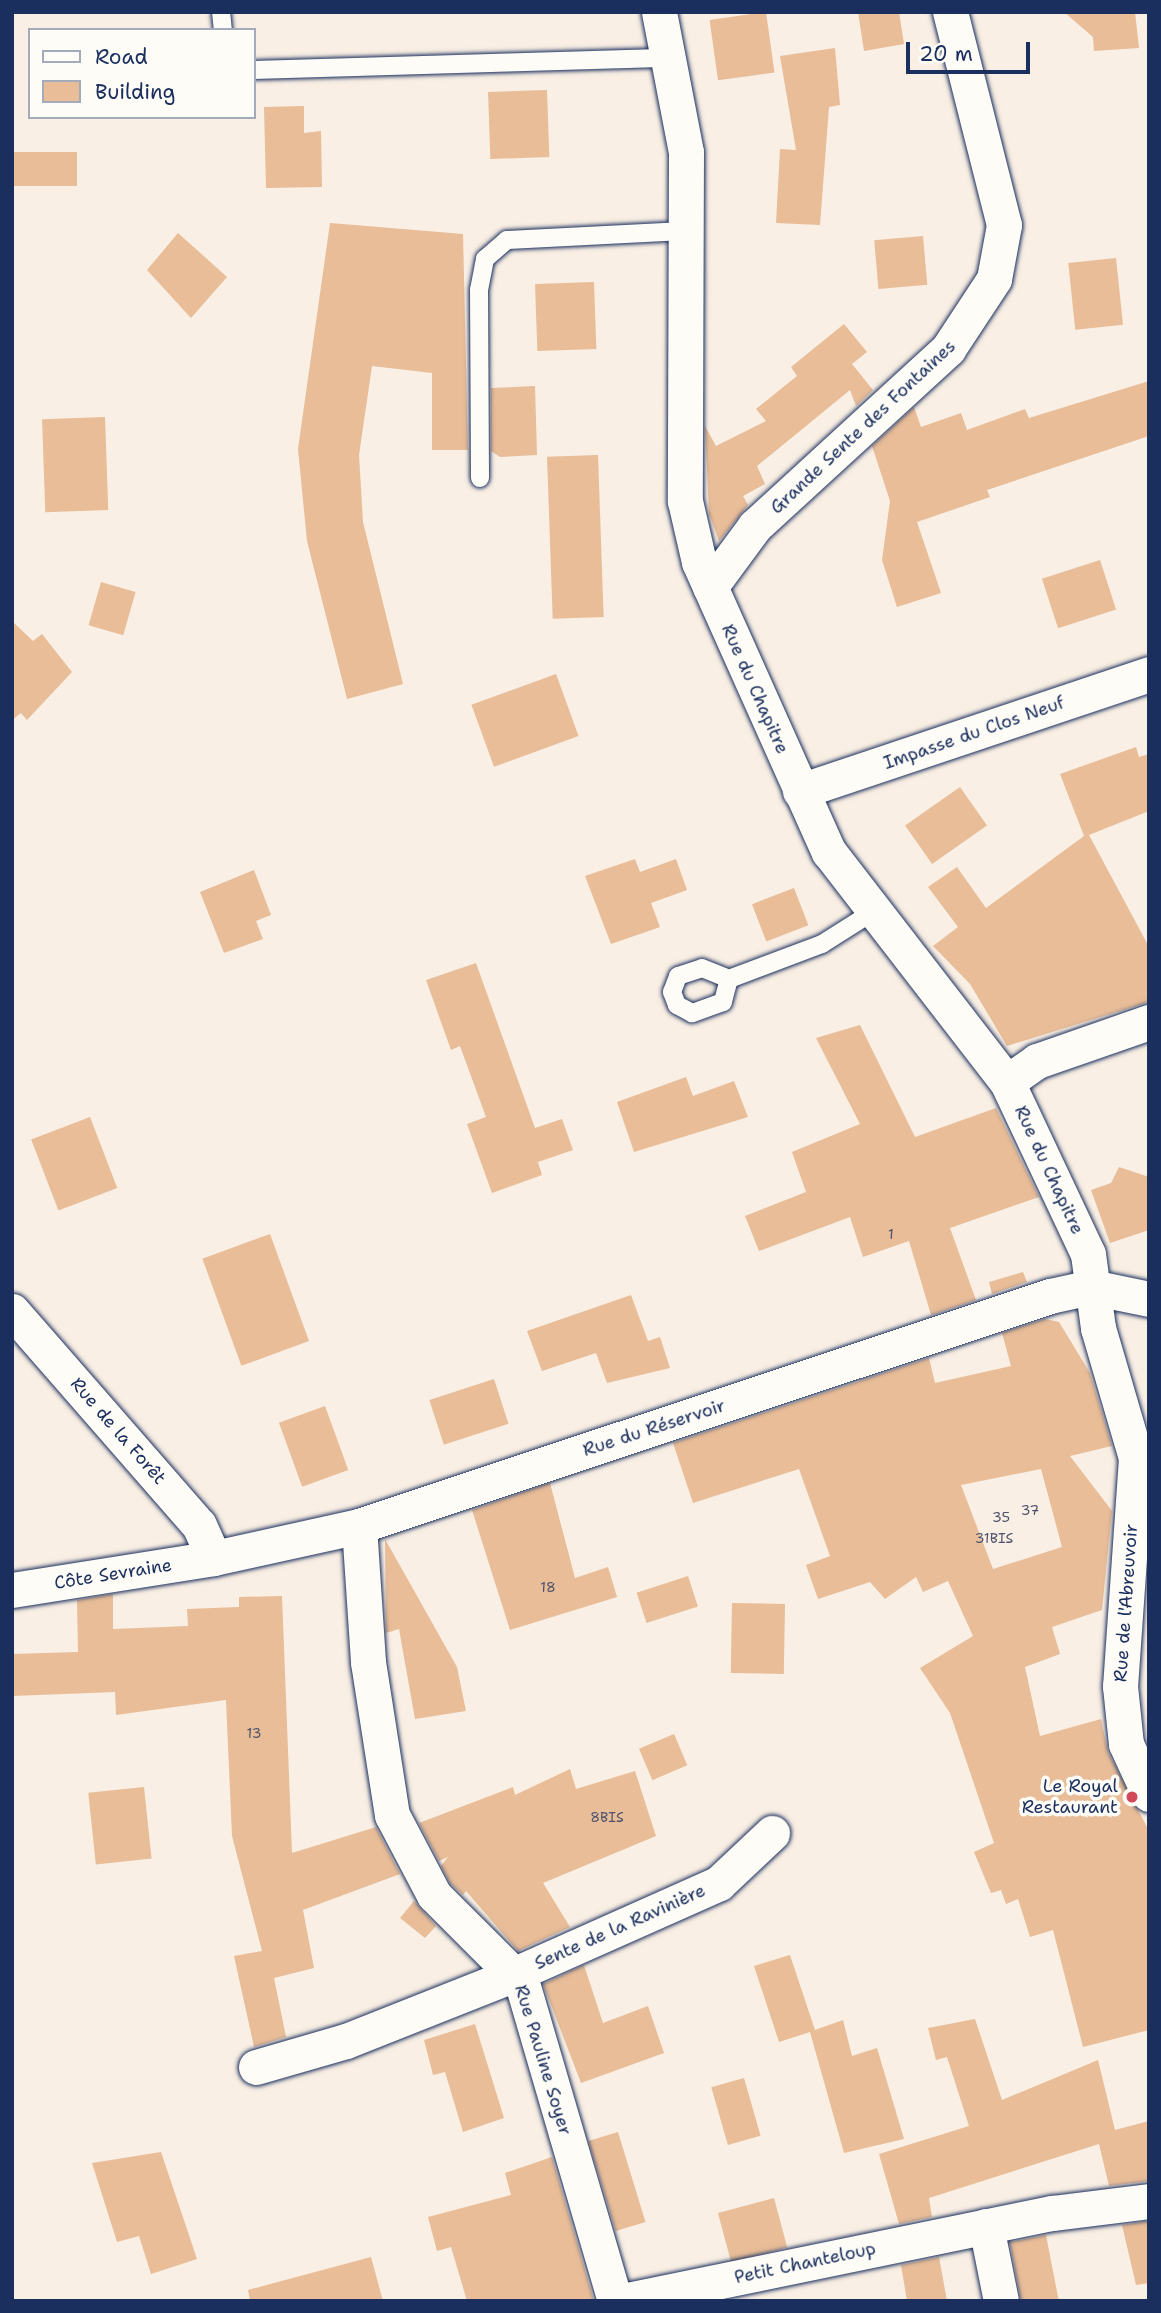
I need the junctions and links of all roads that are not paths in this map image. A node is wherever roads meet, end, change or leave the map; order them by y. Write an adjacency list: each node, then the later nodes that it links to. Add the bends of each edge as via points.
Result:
1 (659, 12): 3 (street, Rue du Chapitre)
2 (950, 12): 7 (street, Grande Sente des Fontaines, via 1003,225 994,279 948,349 755,526)
3 (669, 58): 4 (lane); 5 (street, Rue du Chapitre, via 685,152)
4 (256, 70)
5 (685, 231): 6 (lane, via 507,240 485,259 479,290); 7 (street, Rue du Chapitre, via 685,501)
6 (480, 478)
7 (710, 587): 9 (street, Rue du Chapitre)
8 (1149, 674): 9 (street, Impasse du Clos Neuf)
9 (800, 791): 10 (street, Rue du Chapitre, via 829,852)
10 (871, 913): 11 (lane, via 822,944); 13 (street, Rue du Chapitre)
11 (729, 979)
12 (1149, 1022): 13 (street, via 1037,1061)
13 (1007, 1082): 14 (street, Rue du Chapitre, via 1088,1254)
14 (1091, 1287): 15 (street); 17 (street, Rue du Réservoir); 20 (street, Rue de l'Abreuvoir, via 1136,1458 1119,1686)
15 (1149, 1299)
16 (12, 1311): 18 (street, Rue de la Forêt, via 199,1525)
17 (359, 1526): 18 (street, Rue du Réservoir); 23 (street, Rue Pauline Soyer, via 368,1662 392,1815 434,1895)
18 (214, 1558): 19 (street, Côte Sevraine)
19 (12, 1590)
20 (1136, 1721): 21 (street, Rue de l'Abreuvoir)
21 (1149, 1794)
22 (772, 1833): 23 (street, Sente de la Ravinière, via 719,1883)
23 (515, 1974): 24 (street, Sente de la Ravinière, via 346,2041); 27 (street, Rue Pauline Soyer)
24 (256, 2067)
25 (1149, 2201): 26 (street, Petit Chanteloup)
26 (986, 2226): 28 (street, Petit Chanteloup); 29 (street)
27 (615, 2301)
28 (624, 2301)
29 (1001, 2301)

